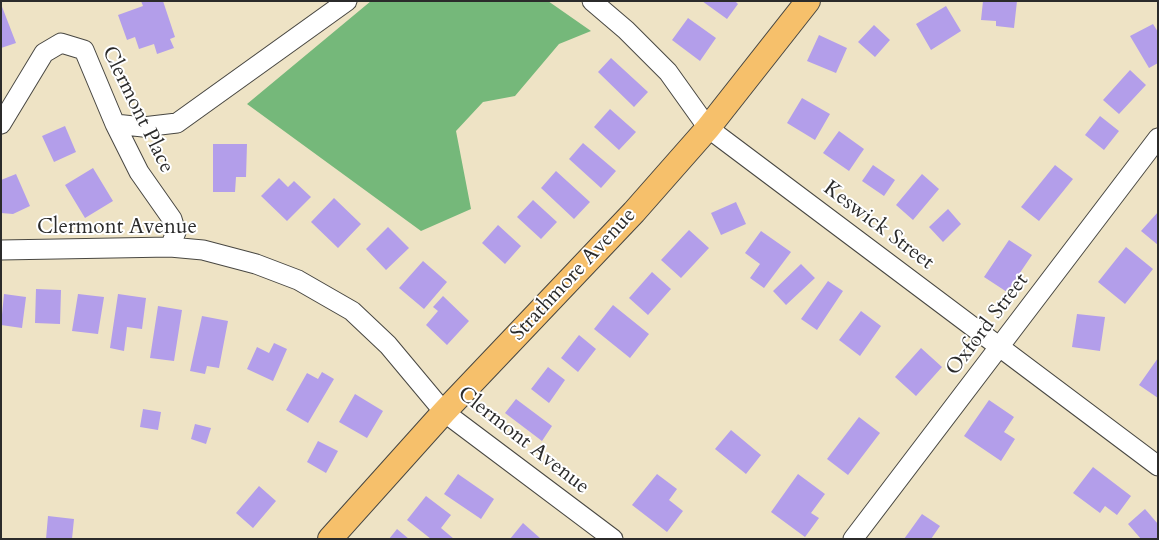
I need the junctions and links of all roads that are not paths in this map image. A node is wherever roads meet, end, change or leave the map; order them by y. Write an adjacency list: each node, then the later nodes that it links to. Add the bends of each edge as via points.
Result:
1 (347, 1): 5 (street, via 177,123 143,127)
2 (592, 1): 6 (street, Keswick Street, via 668,72)
3 (808, 1): 6 (main road, Strathmore Avenue)
4 (1, 124): 5 (street, Clermont Place, via 44,53 61,43 84,50)
5 (115, 124): 8 (street, Clermont Place, via 139,172 172,219 176,232)
6 (708, 128): 10 (street, Keswick Street); 11 (main road, Strathmore Avenue, via 634,212)
7 (1158, 138): 10 (street, Oxford Street)
8 (170, 247): 9 (street, Clermont Avenue); 11 (street, Clermont Avenue, via 203,250 256,264 298,280 352,311 388,345)
9 (1, 250)
10 (1000, 346): 12 (street, Keswick Street); 15 (street, Oxford Street)
11 (444, 412): 13 (main road, Strathmore Avenue); 14 (street, Clermont Avenue)
12 (1158, 466)
13 (330, 539)
14 (612, 539)
15 (853, 539)

